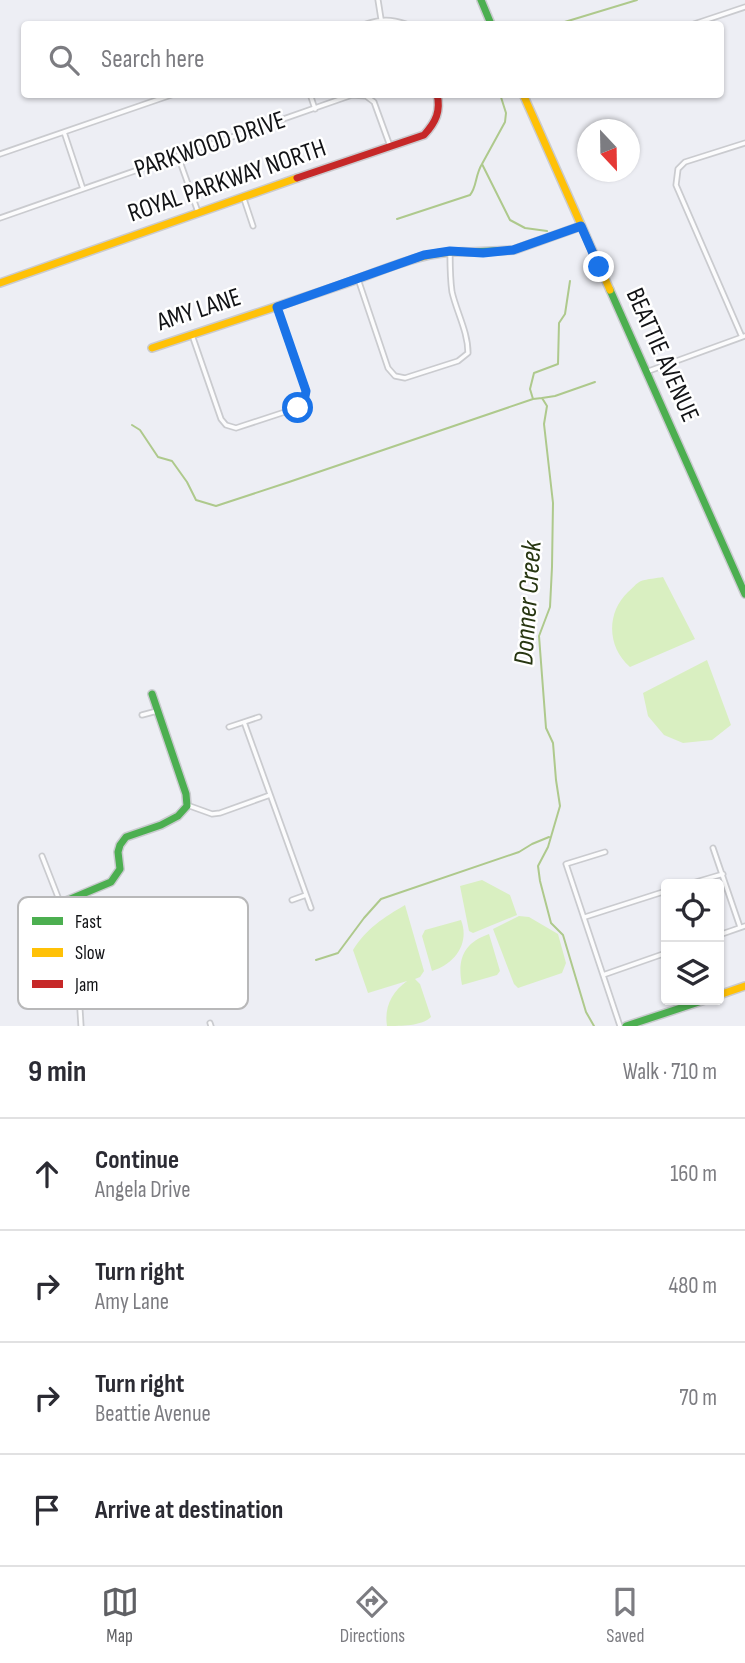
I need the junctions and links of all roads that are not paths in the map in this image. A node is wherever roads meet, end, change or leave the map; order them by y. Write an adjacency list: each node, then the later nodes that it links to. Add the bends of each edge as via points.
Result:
1 (379, 0): 4 (street)
2 (481, 0): 7 (street)
3 (745, 7): 8 (street)
4 (381, 19): 5 (street); 6 (street)
5 (375, 21)
6 (396, 21)
7 (490, 21)
8 (703, 21)
9 (162, 98): 16 (street)
10 (311, 98): 15 (street)
11 (343, 98): 15 (street, PARKWOOD DRIVE)
12 (369, 98): 18 (street, PARKWOOD DRIVE)
13 (438, 98): 18 (street, ROYAL PARKWAY NORTH, via 437,122 424,135)
14 (525, 98): 26 (street, BEATTIE AVENUE)
15 (315, 108): 20 (street, PARKWOOD DRIVE)
16 (64, 132): 19 (street); 21 (street)
17 (745, 144): 32 (street, via 685,162 678,169 676,186)
18 (390, 146): 22 (street, ROYAL PARKWAY NORTH)
19 (0, 154)
20 (178, 156): 21 (street, PARKWOOD DRIVE); 23 (street)
21 (83, 189): 24 (street, PARKWOOD DRIVE)
22 (243, 196): 23 (street, ROYAL PARKWAY NORTH); 25 (street)
23 (198, 212): 29 (street, ROYAL PARKWAY NORTH)
24 (0, 218)
25 (253, 226)
26 (581, 226): 27 (street, AMY LANE, via 513,250); 34 (street, BEATTIE AVENUE)
27 (450, 251): 28 (street, AMY LANE, via 424,255); 28 (street, via 452,292 468,353 458,361 405,378 388,368)
28 (358, 279): 30 (street, AMY LANE)
29 (0, 283)
30 (277, 307): 31 (street, AMY LANE); 31 (street, via 306,391 298,408 236,428 226,425)
31 (192, 335): 33 (street, AMY LANE)
32 (743, 337): 34 (street)
33 (152, 348)
34 (646, 372): 35 (street, BEATTIE AVENUE)
35 (745, 594)
36 (152, 694): 37 (street)
37 (158, 711): 38 (street); 43 (street)
38 (142, 715)
39 (259, 717): 40 (street)
40 (244, 722): 41 (street); 42 (street)
41 (229, 727)
42 (270, 795): 43 (street, via 212,814); 50 (street)
43 (187, 805): 52 (street, via 176,819 126,837 117,851 120,869 111,883)
44 (713, 848): 47 (street)
45 (605, 852): 55 (street, via 566,864)
46 (42, 856): 51 (street)
47 (723, 874): 48 (street); 56 (street)
48 (706, 879)
49 (661, 893): 55 (street)
50 (306, 895): 53 (street); 54 (street)
51 (58, 897)
52 (78, 897)
53 (292, 900)
54 (311, 908)
55 (584, 917): 59 (street)
56 (743, 927): 57 (street)
57 (724, 933)
58 (661, 955): 59 (street)
59 (603, 975): 63 (street)
60 (745, 986): 61 (street)
61 (724, 993)
62 (690, 1005): 64 (street)
63 (620, 1026)
64 (626, 1026)

